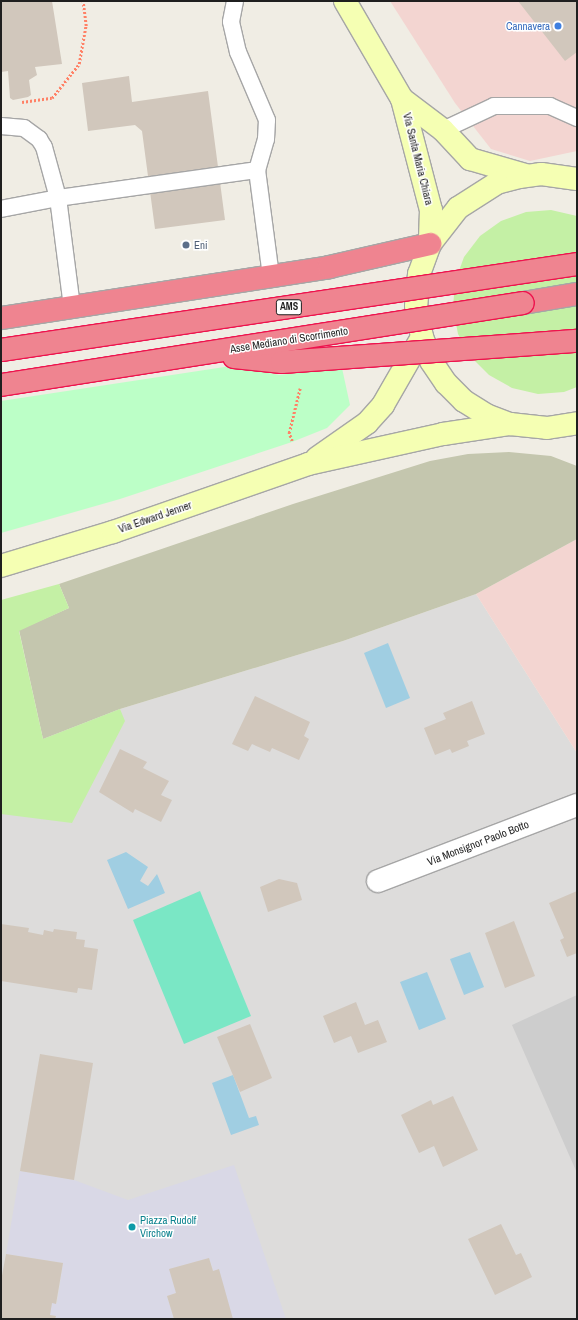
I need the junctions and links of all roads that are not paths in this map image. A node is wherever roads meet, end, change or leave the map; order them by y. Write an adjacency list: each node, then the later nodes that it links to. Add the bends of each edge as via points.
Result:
1 (235, 1): 8 (lane, via 231,22 238,52 267,120 266,139)
2 (345, 1): 3 (street, Via Santa Maria Chiara)
3 (402, 99): 6 (street, Via Santa Maria Chiara); 13 (street, Via Santa Maria Chiara, via 431,210)
4 (577, 118): 6 (lane, via 550,106 494,106)
5 (1, 126): 11 (lane, via 24,128 39,139 44,147)
6 (443, 130): 9 (street, Via Santa Maria Chiara, via 470,159)
7 (577, 168): 9 (street)
8 (258, 170): 11 (lane); 15 (lane)
9 (534, 175): 10 (street); 13 (street, via 497,183 476,194 458,208)
10 (577, 179)
11 (58, 198): 12 (lane); 17 (lane)
12 (1, 209)
13 (430, 244): 15 (highway, via 385,256); 19 (street, via 419,274 416,306)
14 (577, 264): 21 (highway, AMS, bridge)
15 (271, 277): 17 (highway)
16 (577, 294): 22 (highway, Asse Mediano di Scorrimento, bridge)
17 (72, 307): 18 (highway)
18 (1, 318)
19 (422, 338): 24 (street, via 432,362 446,383 470,405 486,415); 28 (street, Via Edward Jenner, via 396,386 366,423)
20 (577, 341): 22 (highway, bridge, via 282,362)
21 (1, 350)
22 (203, 354): 23 (highway, Asse Mediano di Scorrimento, bridge)
23 (1, 385)
24 (510, 424): 26 (street); 28 (street, Via Edward Jenner, via 443,434)
25 (577, 424): 26 (street)
26 (547, 428): 27 (street)
27 (577, 438)
28 (308, 464): 29 (street, Via Edward Jenner, via 113,532)
29 (1, 566)
30 (577, 805): 31 (street, Via Monsignor Paolo Botto)
31 (378, 881)

